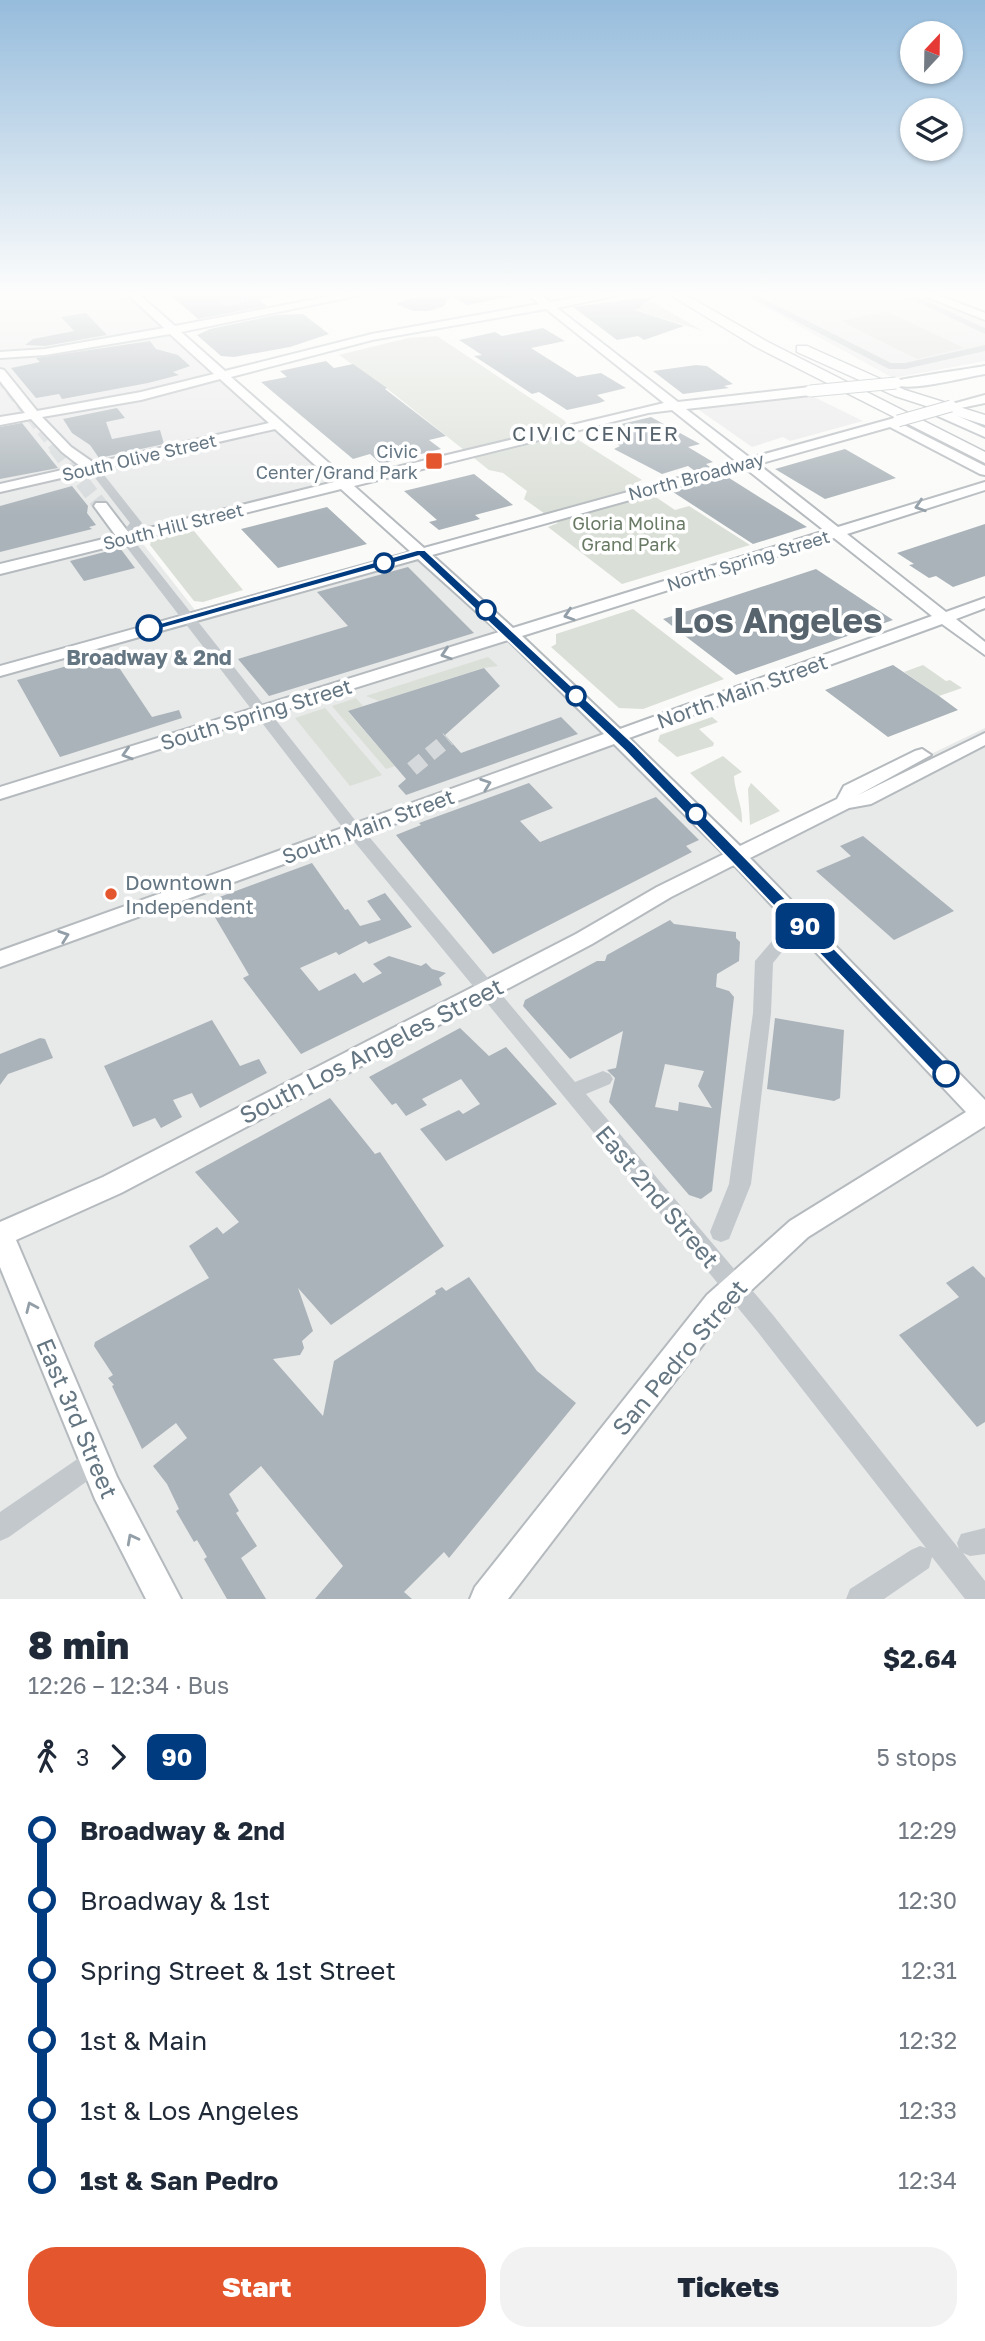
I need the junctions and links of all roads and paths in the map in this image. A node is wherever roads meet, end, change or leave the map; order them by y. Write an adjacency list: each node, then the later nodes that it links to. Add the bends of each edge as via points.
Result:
1 (211, 366): 10 (main road)
2 (262, 366): 10 (main road)
3 (625, 366): 12 (main road)
4 (785, 366): 16 (highway)
5 (804, 366): 21 (highway)
6 (819, 366): 20 (highway)
7 (840, 366): 15 (highway, via 900,393)
8 (985, 370): 12 (main road, South Hill Street, bridge, via 934,380)
9 (0, 373): 14 (main road)
10 (222, 376): 14 (main road); 18 (main road)
11 (985, 399): 13 (main road)
12 (675, 405): 22 (main road); 25 (main road, South Hill Street)
13 (945, 412): 16 (main road, North Broadway, bridge); 19 (main road)
14 (33, 415): 17 (main road); 23 (main road)
15 (985, 420)
16 (894, 421): 22 (main road, North Broadway); 24 (main road)
17 (0, 422)
18 (278, 425): 23 (main road, South Olive Street); 25 (main road)
19 (985, 433)
20 (985, 446)
21 (985, 457)
22 (747, 461): 29 (main road); 31 (main road, North Broadway)
23 (93, 468): 27 (main road, South Olive Street); 30 (street, via 136,523)
24 (985, 471)
25 (345, 484): 30 (main road, South Hill Street); 31 (main road)
26 (985, 486): 29 (main road, North Spring Street, one-way to 29)
27 (0, 488)
28 (101, 506): 30 (main road)
29 (835, 533): 35 (main road); 36 (main road, North Spring Street, one-way to 36)
30 (125, 537): 32 (main road, South Hill Street); 34 (street, East 2nd Street)
31 (421, 552): 34 (main road, North Broadway); 36 (main road)
32 (0, 569)
33 (985, 603): 35 (main road, North Main Street)
34 (189, 617): 38 (main road, North Broadway); 39 (street, East 2nd Street)
35 (943, 618): 37 (main road); 41 (main road, North Main Street)
36 (511, 633): 39 (main road, South Spring Street, one-way to 39); 41 (main road)
37 (985, 650)
38 (0, 671)
39 (262, 712): 43 (main road, South Spring Street, one-way to 43); 45 (street, East 2nd Street)
40 (985, 727): 44 (main road, via 851,790)
41 (618, 736): 45 (main road, South Main Street, one-way to 41); 46 (main road)
42 (985, 738): 44 (main road, via 864,800)
43 (0, 793)
44 (844, 803): 46 (main road, South Los Angeles Street)
45 (355, 830): 48 (main road, South Main Street, one-way to 45); 49 (street, East 2nd Street)
46 (737, 856): 47 (main road); 49 (main road, South Los Angeles Street)
47 (811, 932): 52 (main road); 53 (street, via 779,944 767,956 763,969 762,1013 740,1184)
48 (0, 959)
49 (485, 989): 51 (street, East 2nd Street); 54 (main road, South Los Angeles Street, via 112,1185)
50 (603, 1079): 51 (street)
51 (570, 1092): 55 (street, East 2nd Street)
52 (984, 1114): 55 (main road, San Pedro Street, via 799,1229)
53 (721, 1232)
54 (0, 1234): 56 (main road, East 3rd Street, one-way to 54)
55 (735, 1287): 60 (main road, San Pedro Street, via 628,1414); 62 (street, East 2nd Street)
56 (95, 1460): 57 (street); 59 (main road, East 3rd Street, one-way to 56)
57 (0, 1528)
58 (920, 1559): 61 (street)
59 (164, 1599)
60 (487, 1599)
61 (860, 1599)
62 (982, 1599)

